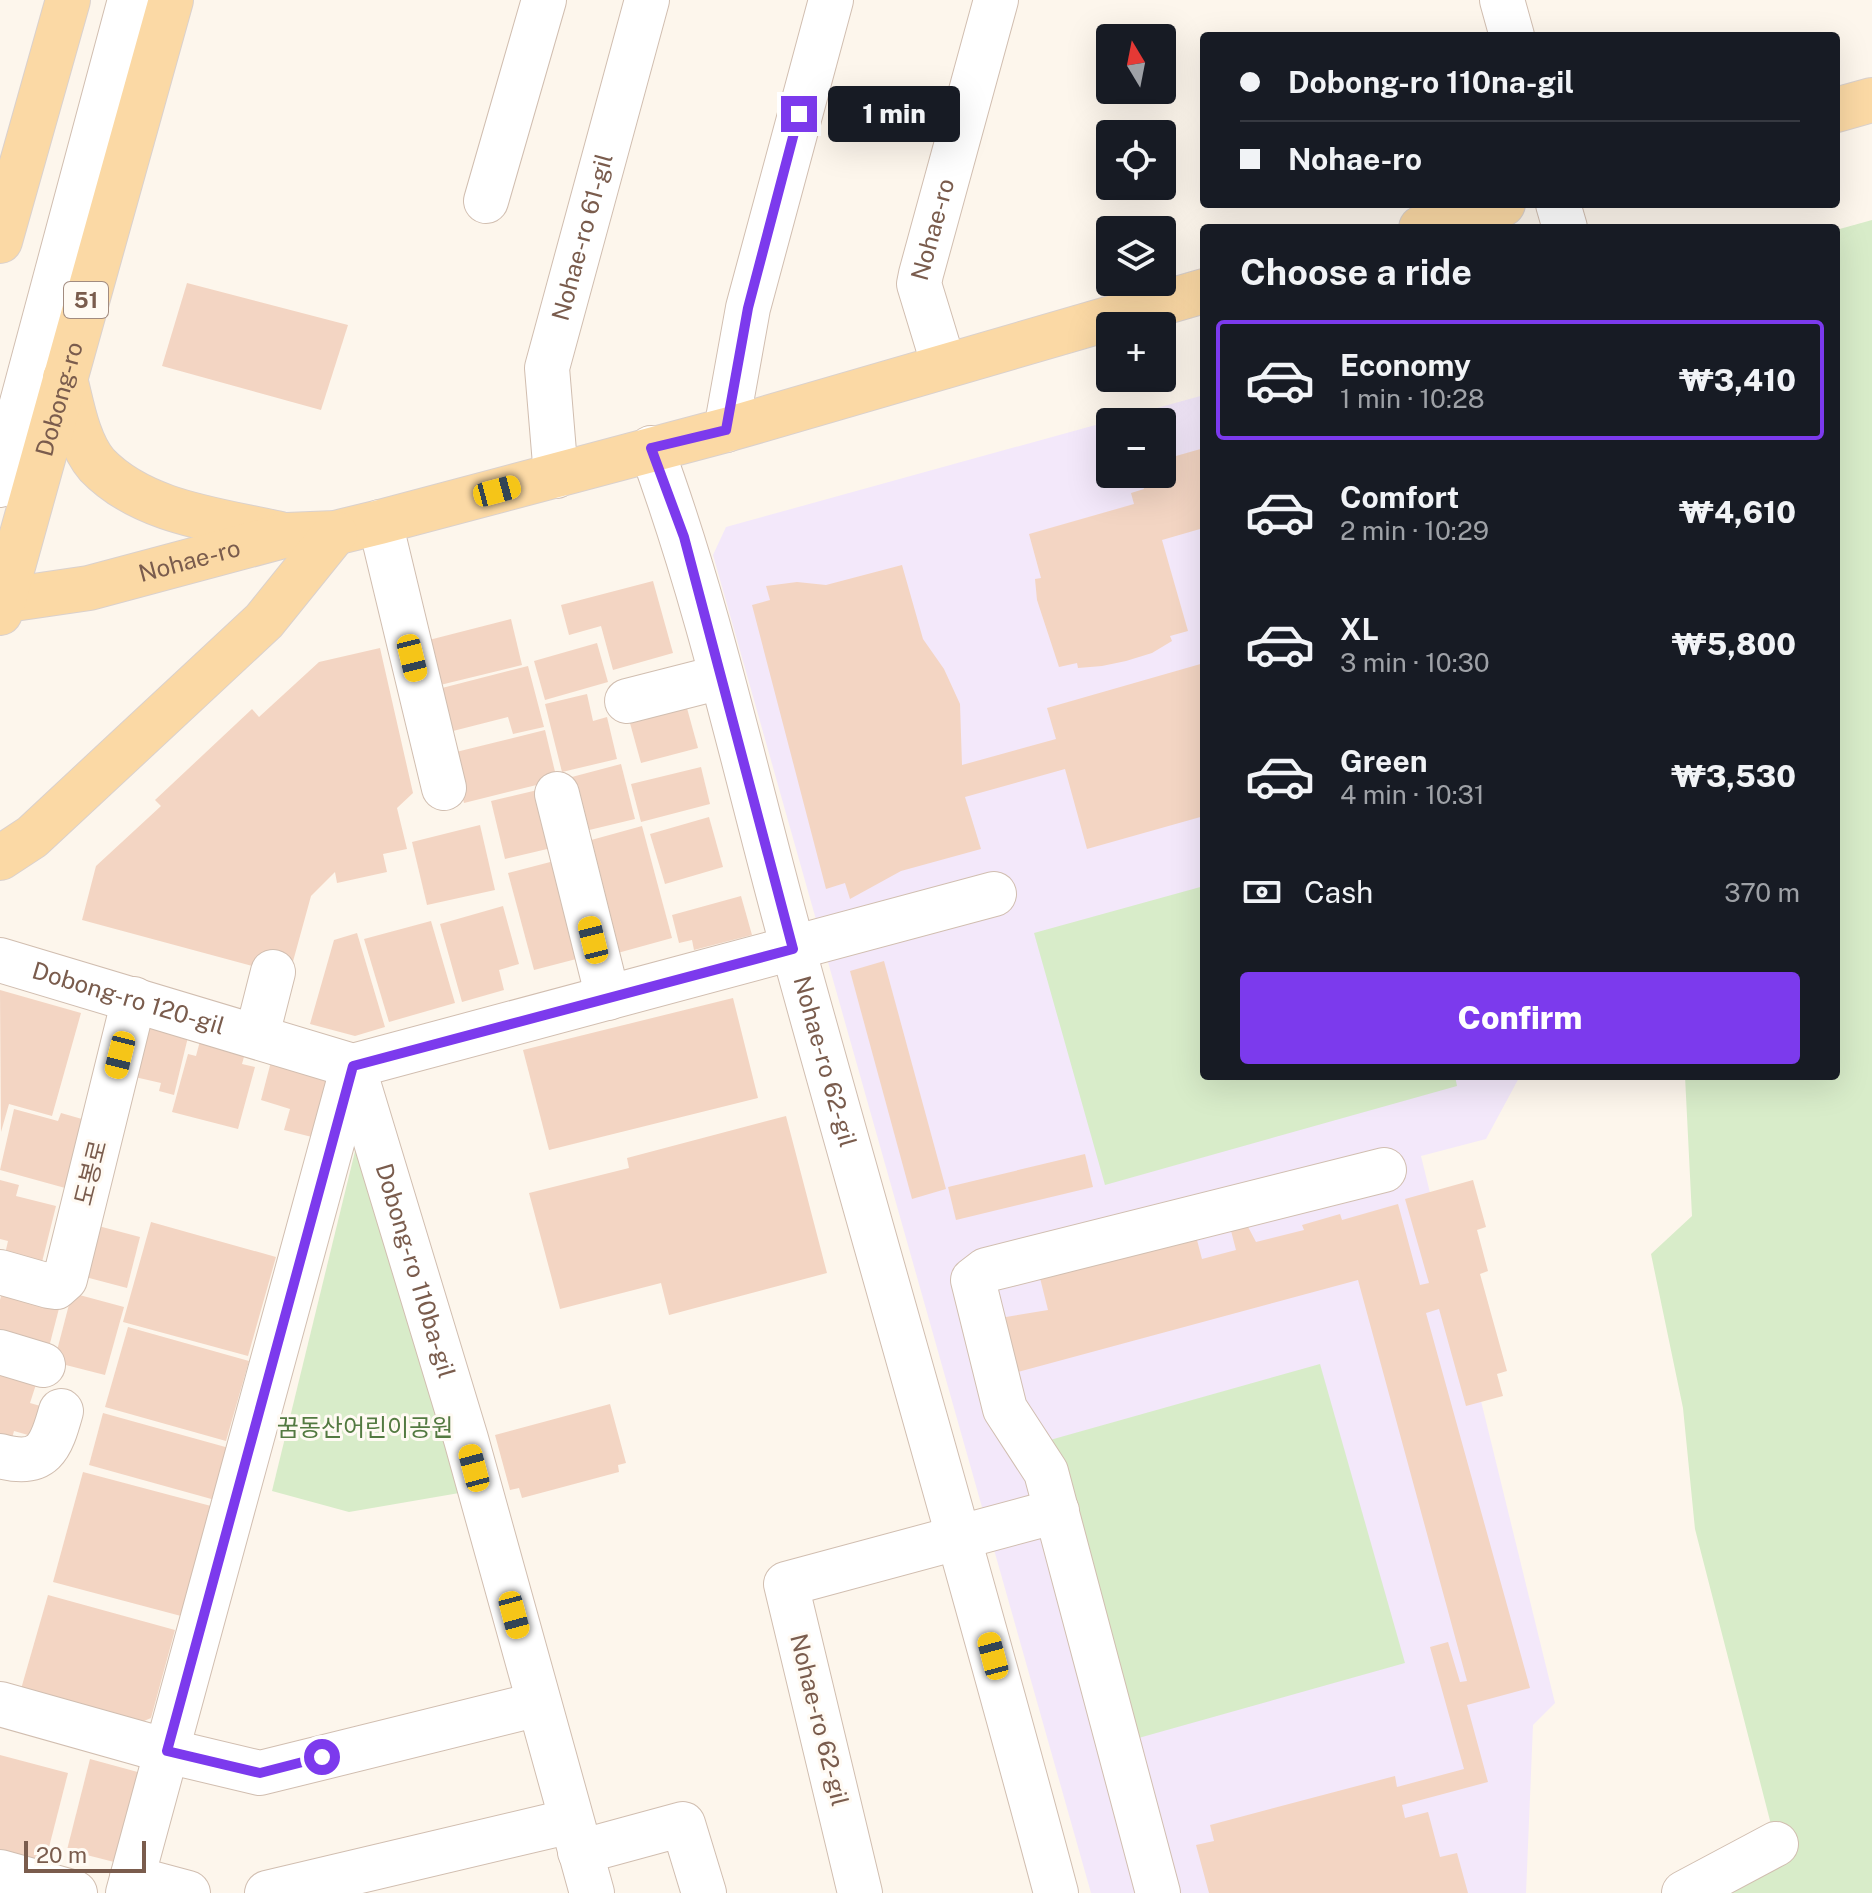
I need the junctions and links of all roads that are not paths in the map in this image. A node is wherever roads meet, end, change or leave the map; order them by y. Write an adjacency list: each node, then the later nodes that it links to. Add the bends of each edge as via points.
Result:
1 (68, 0): 16 (main road)
2 (112, 0): 20 (street)
3 (130, 0): 24 (street)
4 (171, 0): 19 (main road, Dobong-ro / 51)
5 (544, 0): 13 (street)
6 (647, 0): 23 (street, Nohae-ro 61-gil, via 547,368)
7 (831, 0): 21 (street, via 748,308)
8 (996, 0): 18 (street, Nohae-ro, via 919,284)
9 (1502, 0): 10 (street)
10 (1511, 32)
11 (1872, 100): 12 (main road)
12 (1840, 109)
13 (486, 201)
14 (1489, 208): 15 (main road)
15 (1435, 224)
16 (0, 241)
17 (1200, 292): 18 (main road, Nohae-ro)
18 (944, 366): 21 (main road, Nohae-ro)
19 (64, 377): 27 (main road, via 79,430 96,464 109,474 174,510); 28 (main road, Dobong-ro / 51)
20 (0, 409)
21 (726, 430): 22 (main road, Nohae-ro)
22 (651, 448): 23 (main road, Nohae-ro); 29 (street, Nohae-ro 62-gil, via 684,537)
23 (556, 476): 25 (main road, Nohae-ro)
24 (0, 485)
25 (380, 522): 26 (main road, Nohae-ro); 31 (street)
26 (335, 533): 27 (main road, Nohae-ro); 33 (main road, via 264,621 32,837)
27 (287, 535): 28 (main road, Nohae-ro, via 89,588)
28 (1, 605)
29 (721, 677): 30 (street); 35 (street, Nohae-ro 62-gil)
30 (627, 701)
31 (444, 788)
32 (557, 794): 38 (street)
33 (0, 858)
34 (994, 894): 35 (street)
35 (793, 949): 38 (street); 49 (street, Nohae-ro 62-gil)
36 (0, 960): 39 (street, Dobong-ro 120-gil)
37 (273, 972): 40 (street, Dobong-ro 120-gil)
38 (608, 998): 41 (street)
39 (134, 999): 40 (street, Dobong-ro 120-gil); 43 (street, 도봉로, via 65,1279 56,1287)
40 (257, 1035): 41 (street, Dobong-ro 120-gil)
41 (353, 1066): 51 (street, Dobong-ro 110ba-gil, via 466,1439); 52 (street)
42 (1384, 1170): 48 (street, via 986,1270 974,1278 1005,1409 1043,1462)
43 (0, 1272)
44 (0, 1352): 45 (street)
45 (43, 1365)
46 (61, 1411): 47 (street, via 52,1443 42,1453 26,1460)
47 (0, 1456)
48 (1057, 1511): 49 (street); 64 (street)
49 (961, 1538): 62 (street, Nohae-ro 62-gil, via 786,1584); 63 (street, Nohae-ro 62-gil)
50 (0, 1704): 52 (street)
51 (539, 1704): 52 (street, via 260,1773); 53 (street, Dobong-ro 110ba-gil)
52 (167, 1751): 56 (street)
53 (576, 1836): 59 (street); 60 (street, Dobong-ro 110ba-gil); 61 (street, via 683,1824)
54 (1776, 1844): 65 (street)
55 (0, 1872): 57 (street)
56 (130, 1886): 58 (street)
57 (75, 1893)
58 (188, 1893)
59 (267, 1893)
60 (592, 1893)
61 (704, 1893)
62 (860, 1893)
63 (1056, 1893)
64 (1158, 1893)
65 (1684, 1893)

